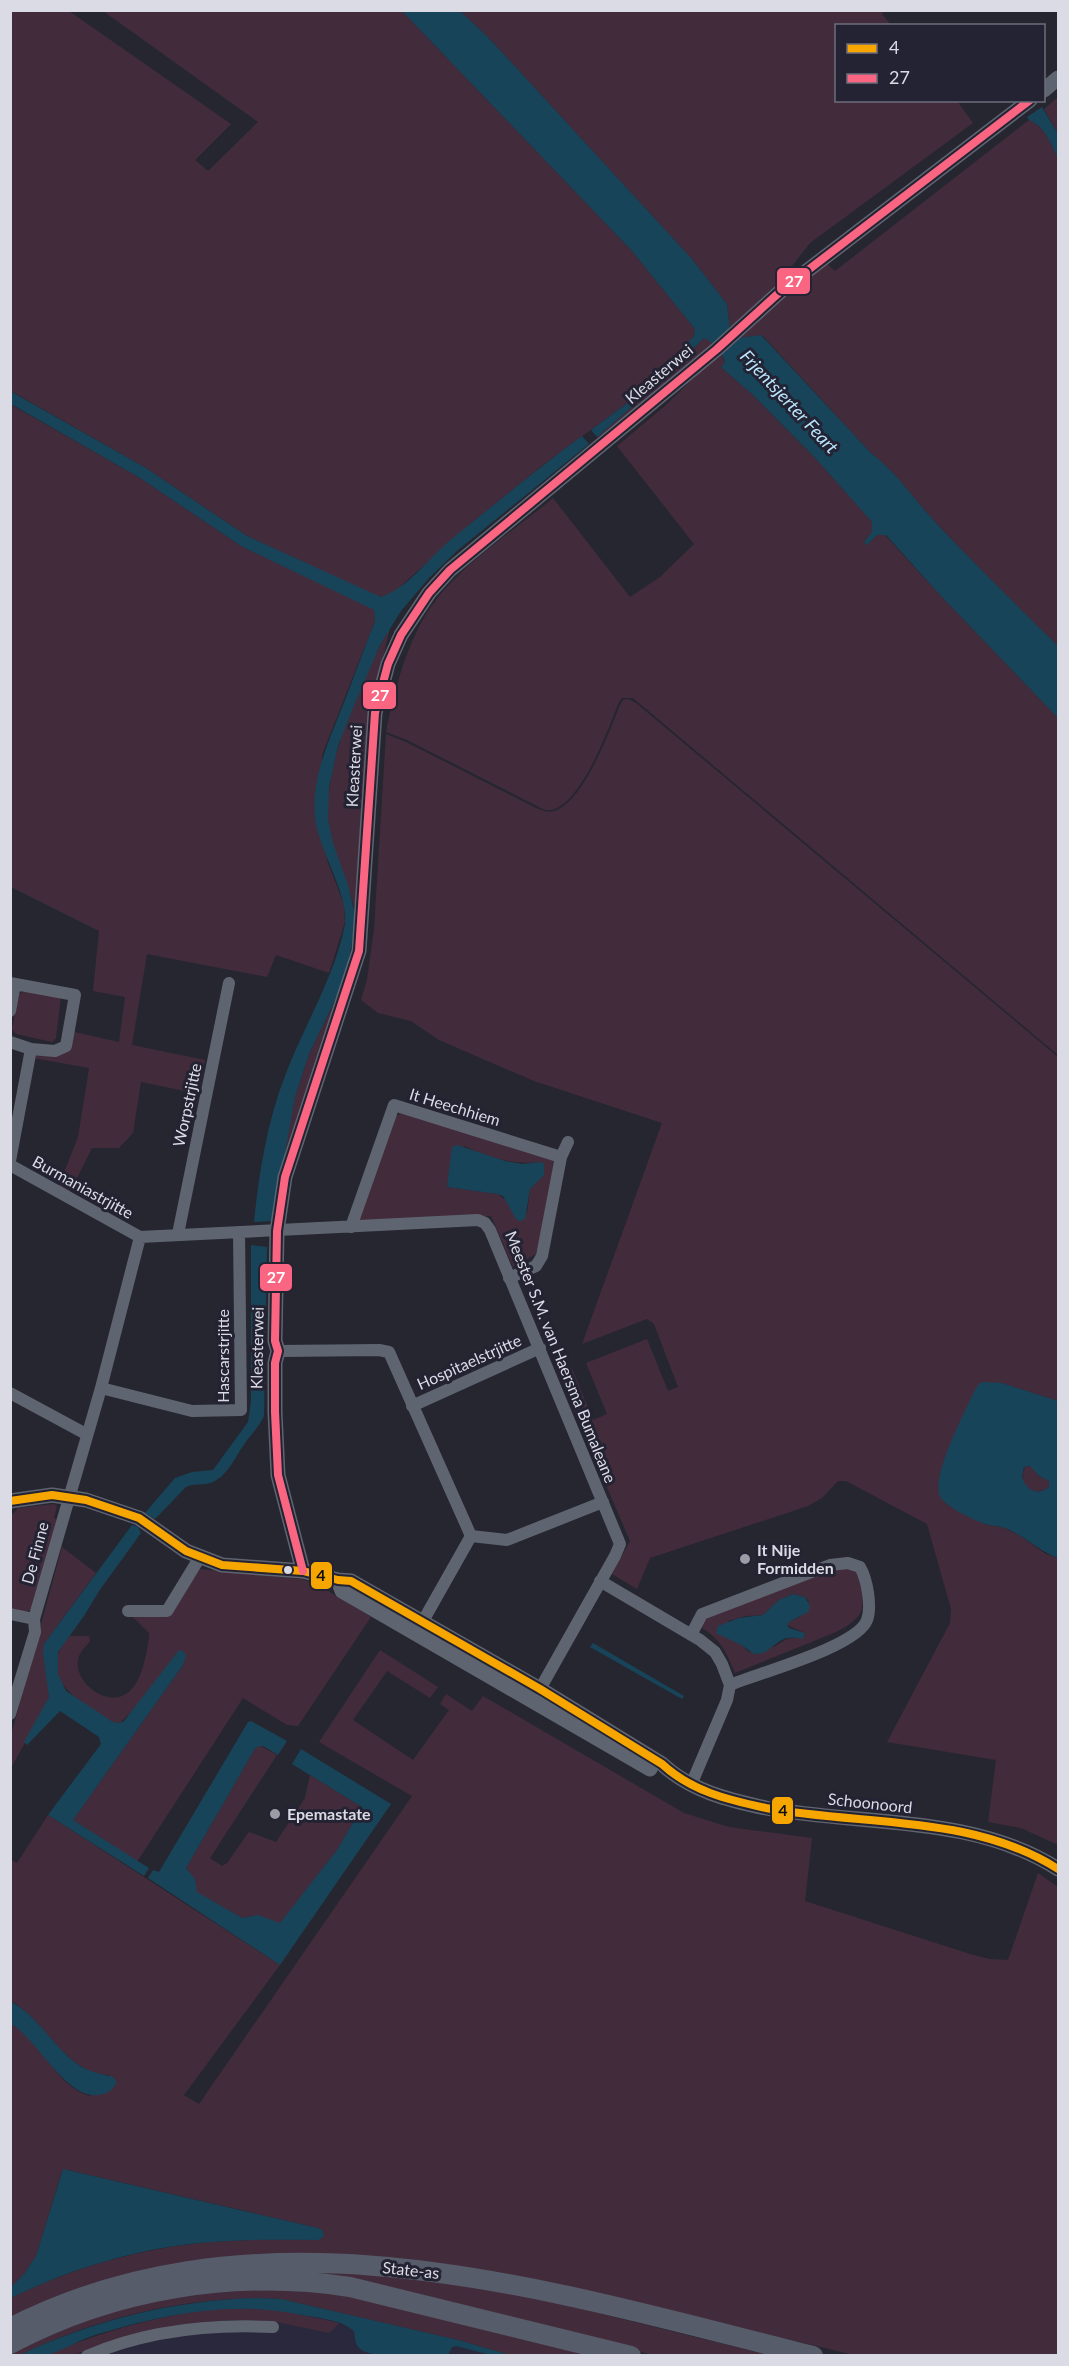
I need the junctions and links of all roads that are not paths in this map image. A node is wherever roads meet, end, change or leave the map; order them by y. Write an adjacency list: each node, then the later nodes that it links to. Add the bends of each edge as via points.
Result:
1 (1059, 78): 2 (street)
2 (1045, 89)
3 (1027, 102): 13 (street, Kleasterwei, via 806,271 450,570 400,635 375,713 359,951 285,1177)
4 (13, 983): 6 (street); 8 (street, via 75,995 66,1046 55,1051)
5 (229, 983): 15 (street, Worpstrjitte)
6 (10, 1011)
7 (10, 1042): 8 (street)
8 (31, 1049): 11 (street, Burmaniastrjitte)
9 (568, 1142): 10 (street)
10 (561, 1157): 12 (street, It Heechhiem, via 394,1105); 17 (street, via 542,1256 536,1266)
11 (10, 1163): 16 (street, Burmaniastrjitte)
12 (351, 1227): 13 (street, Meester S.M. van Haersma Bumaleane); 17 (street, Meester S.M. van Haersma Bumaleane, via 478,1220 490,1230)
13 (277, 1231): 14 (street); 19 (street, Kleasterwei)
14 (239, 1232): 15 (street); 20 (street, Hascarstrjitte, via 241,1410 192,1411)
15 (177, 1234): 16 (street)
16 (140, 1237): 20 (street)
17 (509, 1278): 18 (street, Meester S.M. van Haersma Bumaleane)
18 (540, 1348): 22 (street, Hospitaelstrjitte); 26 (street, Meester S.M. van Haersma Bumaleane)
19 (278, 1351): 22 (street, via 389,1352); 29 (street, Kleasterwei, via 274,1412 278,1475)
20 (100, 1388): 23 (street)
21 (10, 1393): 23 (street)
22 (412, 1406): 27 (street)
23 (86, 1434): 24 (street)
24 (68, 1496): 25 (street); 28 (street, via 139,1518); 34 (street, De Finne)
25 (10, 1501)
26 (603, 1503): 27 (street, via 507,1540); 31 (street, Meester S.M. van Haersma Bumaleane, via 620,1544)
27 (471, 1536): 35 (street)
28 (200, 1557): 29 (street, via 222,1565); 32 (street, via 167,1611)
29 (303, 1571): 30 (street)
30 (338, 1580): 35 (street, via 351,1581); 38 (street, via 342,1591)
31 (600, 1581): 36 (street); 38 (street, Meester S.M. van Haersma Bumaleane)
32 (128, 1611)
33 (10, 1614): 34 (street)
34 (34, 1619): 39 (street, De Finne, via 34,1632)
35 (423, 1621): 38 (street)
36 (692, 1635): 37 (street, via 715,1652); 37 (street, via 702,1614 830,1565 848,1563 860,1567 868,1590 867,1620 860,1630 832,1648)
37 (730, 1685): 40 (street, via 728,1700)
38 (537, 1696): 40 (street, Schoonoord, via 659,1774)
39 (10, 1714)
40 (691, 1785): 41 (street, Schoonoord, via 736,1802 785,1811 974,1834 1020,1849)
41 (1059, 1869)
42 (273, 2327): 45 (street, via 234,2325 178,2331)
43 (10, 2328): 47 (main road, State-as, via 74,2300 150,2278 246,2266 330,2264 448,2273 517,2284)
44 (10, 2344): 46 (main road, State-as, via 71,2316 153,2292 220,2282 273,2281 350,2288)
45 (87, 2355)
46 (631, 2355)
47 (813, 2355)

